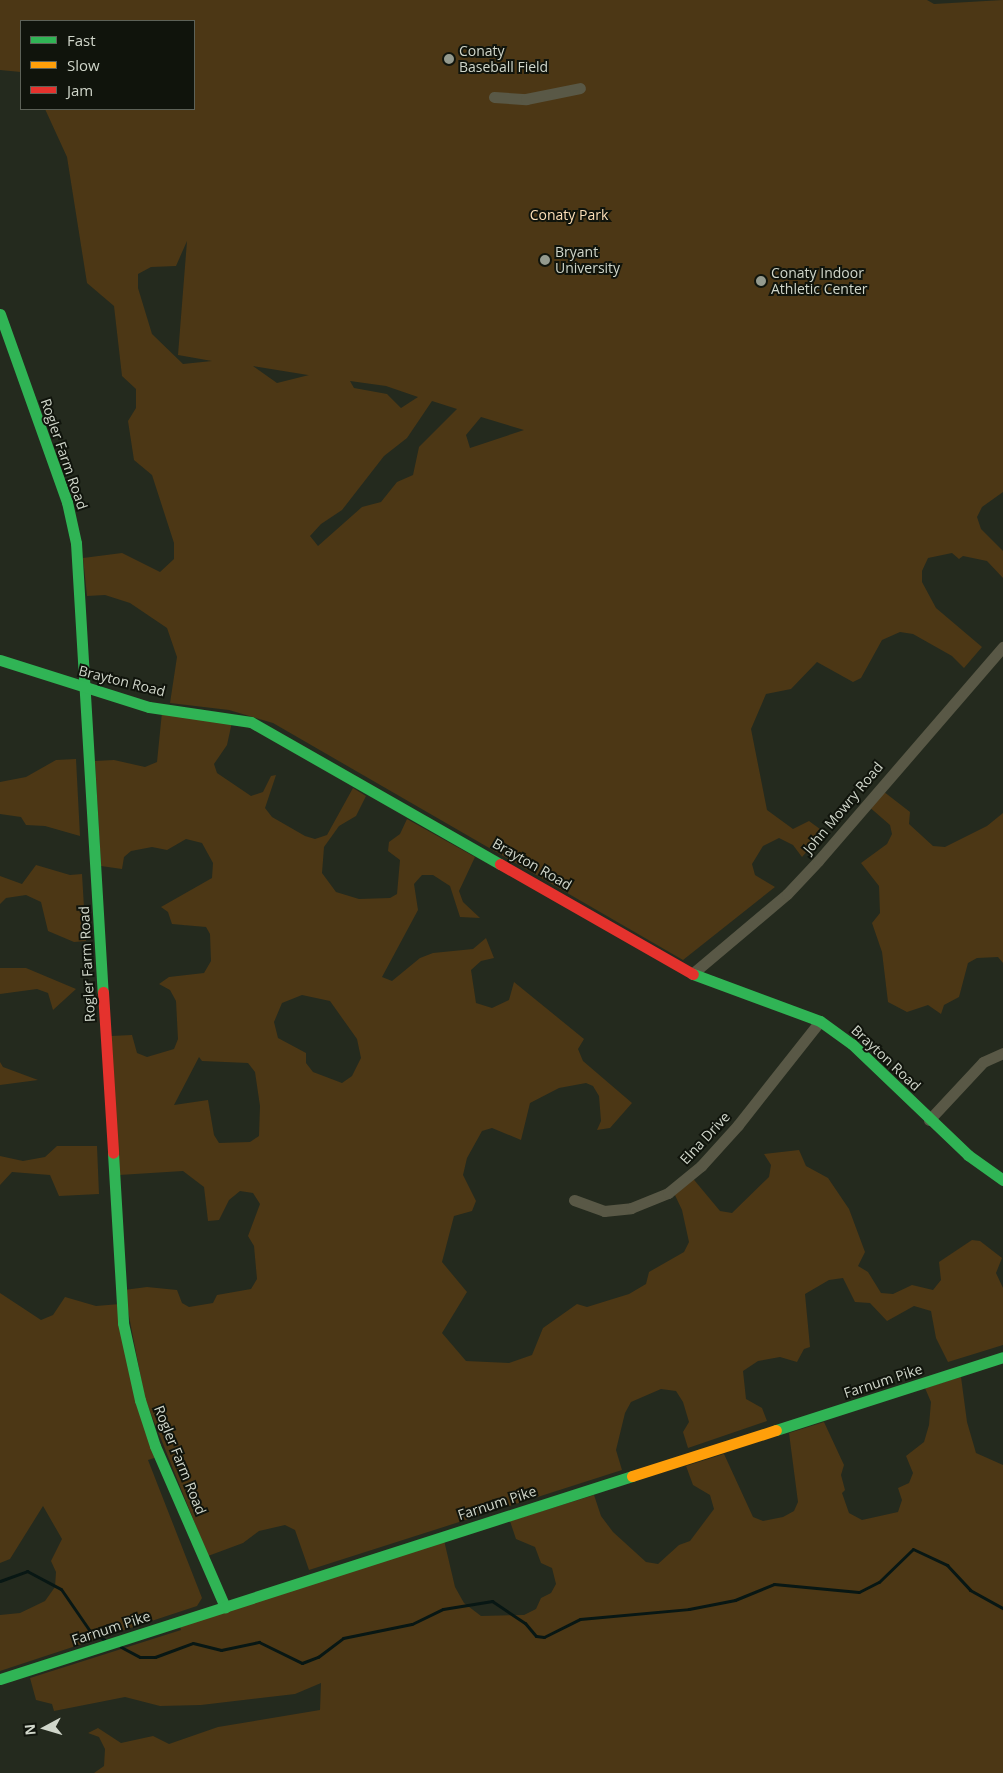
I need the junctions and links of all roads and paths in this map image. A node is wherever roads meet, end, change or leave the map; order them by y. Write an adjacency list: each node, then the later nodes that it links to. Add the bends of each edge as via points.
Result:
1 (580, 88): 2 (street, via 526,99)
2 (494, 97)
3 (0, 314): 6 (street, Rogler Farm Road, via 67,502 83,610)
4 (1003, 647): 7 (street, John Mowry Road, via 787,894)
5 (0, 660): 6 (street, Brayton Road)
6 (86, 690): 7 (street, Brayton Road, via 150,707 252,722); 14 (street, Rogler Farm Road, via 123,1323 140,1400 155,1446)
7 (692, 974): 8 (street, Brayton Road)
8 (820, 1021): 10 (street, Brayton Road, via 852,1044); 12 (street, Elna Drive, via 738,1126 701,1166 668,1193 631,1208 604,1211)
9 (1003, 1053): 10 (street, via 983,1062)
10 (930, 1120): 11 (street, Brayton Road)
11 (1003, 1180)
12 (574, 1200)
13 (1003, 1357): 14 (street, Farnum Pike)
14 (224, 1607): 15 (street, Farnum Pike)
15 (0, 1679)

